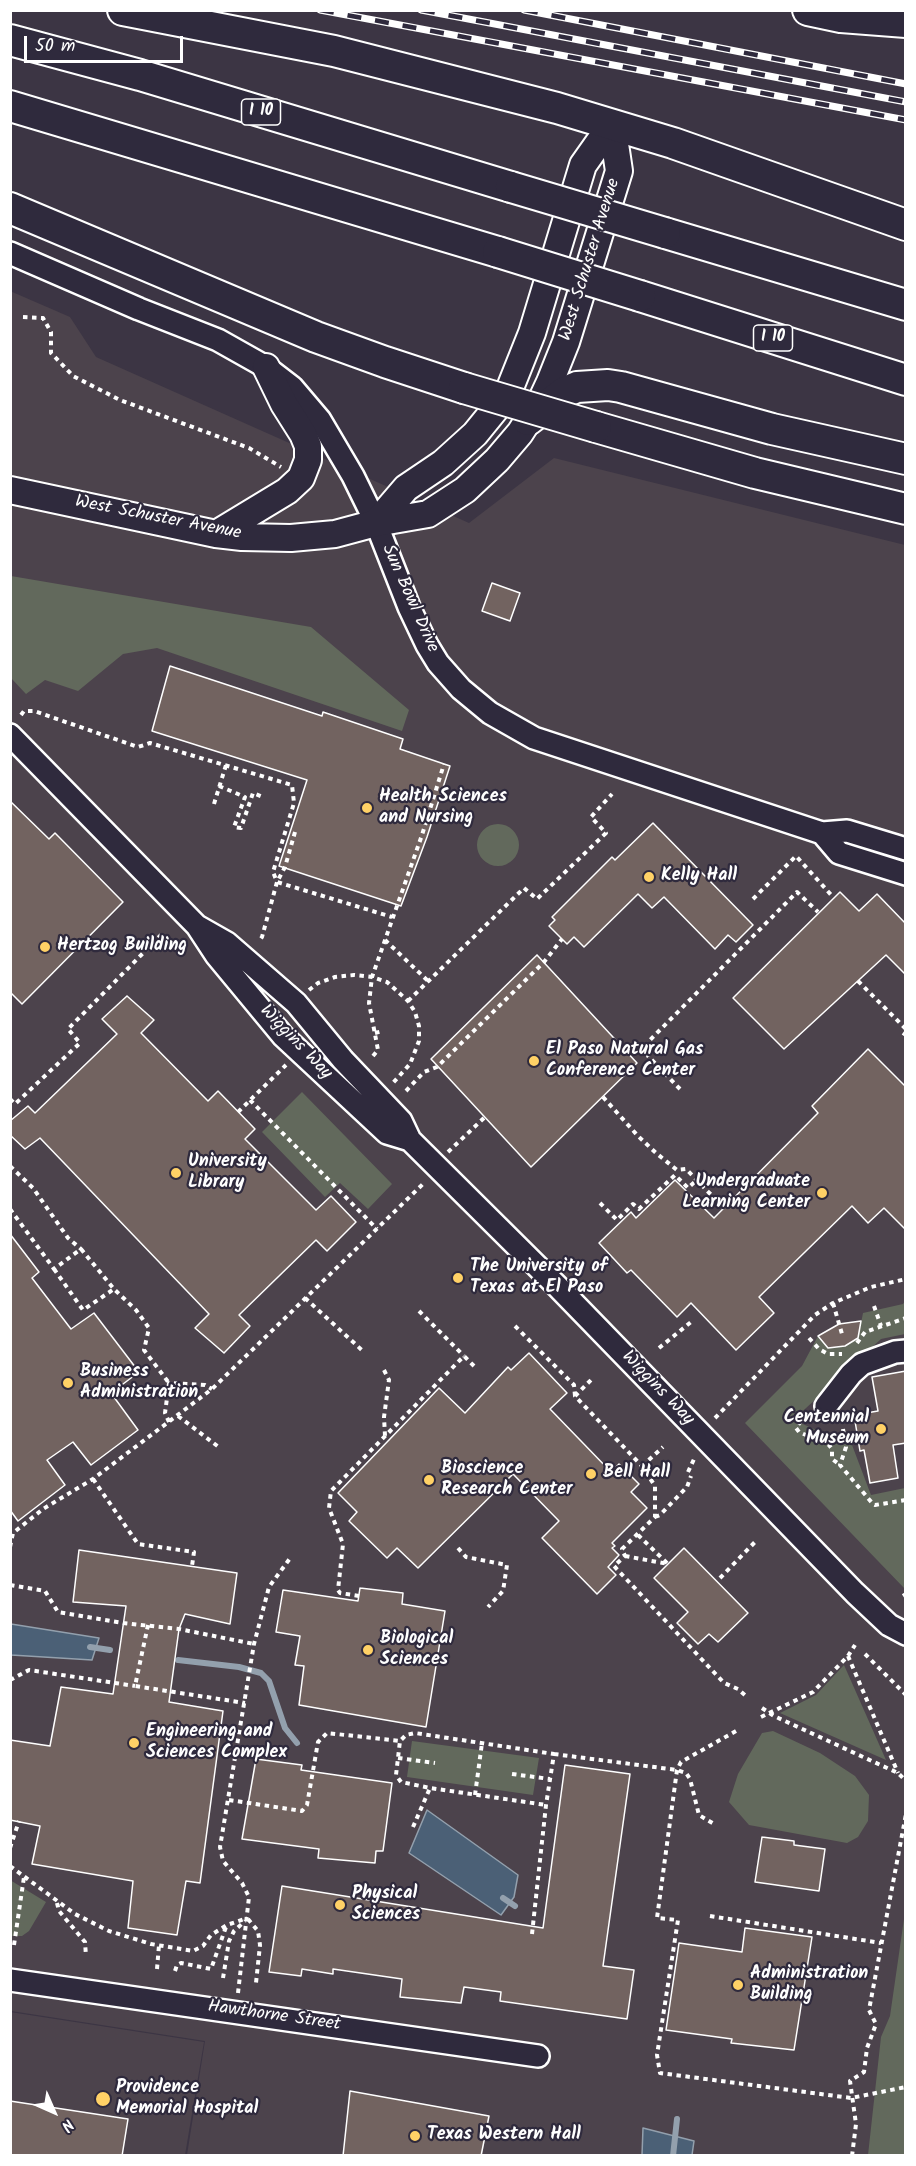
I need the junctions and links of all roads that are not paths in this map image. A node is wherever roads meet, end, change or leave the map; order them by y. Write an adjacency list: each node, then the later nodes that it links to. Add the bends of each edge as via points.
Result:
1 (123, 10): 6 (highway, via 334,51)
2 (808, 10): 3 (highway)
3 (906, 22)
4 (10, 40): 10 (highway, I 10, bridge)
5 (10, 106): 12 (highway, I 10, bridge, via 498,252)
6 (612, 124): 8 (highway); 13 (main road, West Schuster Avenue, via 619,171 558,364); 17 (main road, West Schuster Avenue, via 583,165 532,333 510,388 475,434 443,463 406,488)
7 (10, 208): 16 (highway, bridge, via 316,337 385,362 755,473)
8 (906, 225)
9 (10, 253): 11 (street, Sun Bowl Drive, via 218,340)
10 (906, 305)
11 (266, 367): 17 (street, Sun Bowl Drive, via 292,387 320,420); 18 (main road, via 303,434 308,460 301,478 286,491)
12 (906, 380)
13 (528, 420): 14 (highway, via 565,392 577,387 608,385 772,429); 17 (main road, West Schuster Avenue, via 497,460 450,501 428,514)
14 (906, 459)
15 (10, 490): 18 (main road, West Schuster Avenue)
16 (906, 508)
17 (376, 523): 18 (main road, West Schuster Avenue, via 334,534 291,538); 20 (street, Sun Bowl Drive, via 427,645 461,689 490,713 534,738)
18 (216, 534)
19 (10, 735): 23 (street, Wiggins Way)
20 (822, 833): 21 (street, via 847,831); 22 (street, Sun Bowl Drive, via 839,854)
21 (906, 849)
22 (906, 874)
23 (197, 926): 24 (street, Wiggins Way, via 226,944 296,1003 401,1121); 24 (street, Wiggins Way, via 216,956 297,1050 387,1133)
24 (410, 1140): 27 (street, Wiggins Way, via 855,1593)
25 (906, 1351): 26 (street, via 862,1364)
26 (826, 1406)
27 (906, 1634)
28 (10, 1980): 29 (street, Hawthorne Street)
29 (538, 2056)

